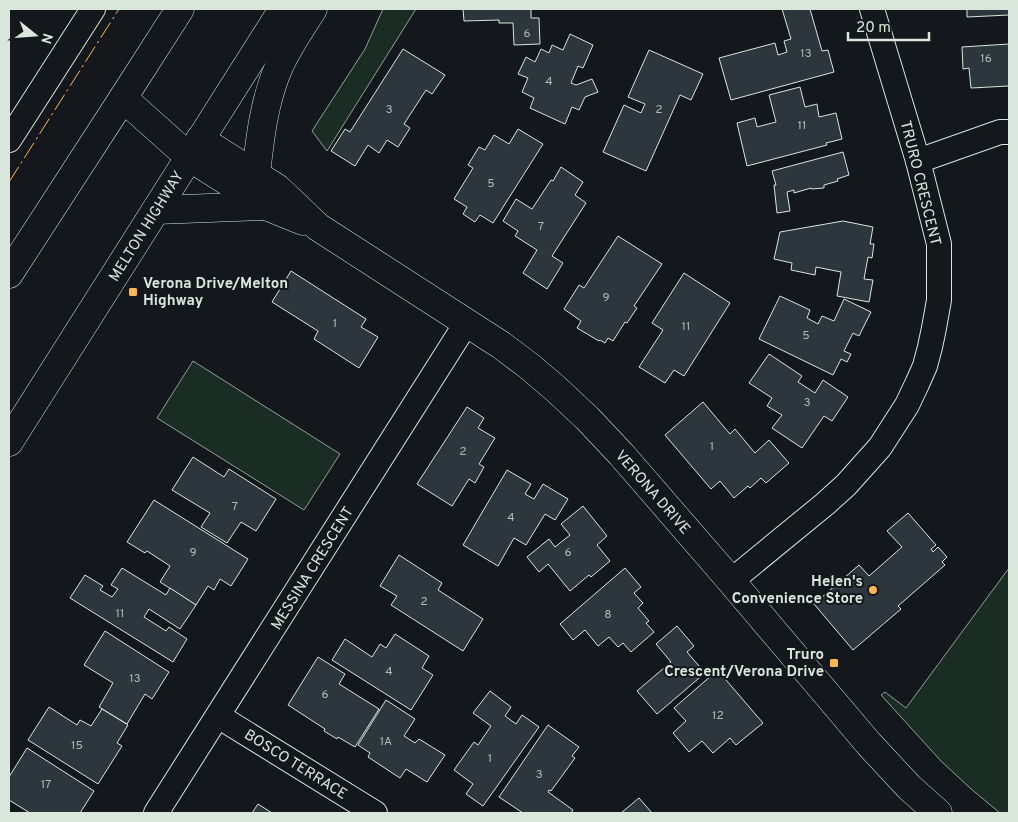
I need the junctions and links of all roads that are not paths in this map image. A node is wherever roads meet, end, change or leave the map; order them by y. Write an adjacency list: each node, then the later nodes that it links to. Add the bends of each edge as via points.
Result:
1 (93, 9): 8 (street)
2 (180, 9): 6 (main road)
3 (283, 9): 9 (main road, MELTON HIGHWAY)
4 (313, 9): 11 (main road, via 287,52 271,88 260,136)
5 (872, 9): 10 (street, TRURO CRESCENT)
6 (123, 98): 9 (main road); 15 (main road)
7 (1009, 132): 10 (street, via 1000,132)
8 (9, 140)
9 (195, 148): 11 (main road, VERONA DRIVE); 12 (main road, VERONA DRIVE); 13 (main road, MELTON HIGHWAY)
10 (918, 161): 18 (street, TRURO CRESCENT, via 938,244 939,300 917,384 880,447 846,485)
11 (256, 174): 14 (main road, VERONA DRIVE, via 277,188)
12 (266, 206): 13 (main road); 14 (main road, VERONA DRIVE)
13 (156, 210): 17 (main road, MELTON HIGHWAY)
14 (318, 227): 16 (main road, VERONA DRIVE)
15 (9, 274)
16 (466, 322): 18 (main road, VERONA DRIVE, via 529,366 587,418); 19 (street, MESSINA CRESCENT)
17 (9, 442)
18 (731, 581): 22 (main road, VERONA DRIVE, via 869,744)
19 (218, 716): 20 (street, MESSINA CRESCENT); 21 (street, BOSCO TERRACE)
20 (156, 813)
21 (375, 813)
22 (938, 813)

